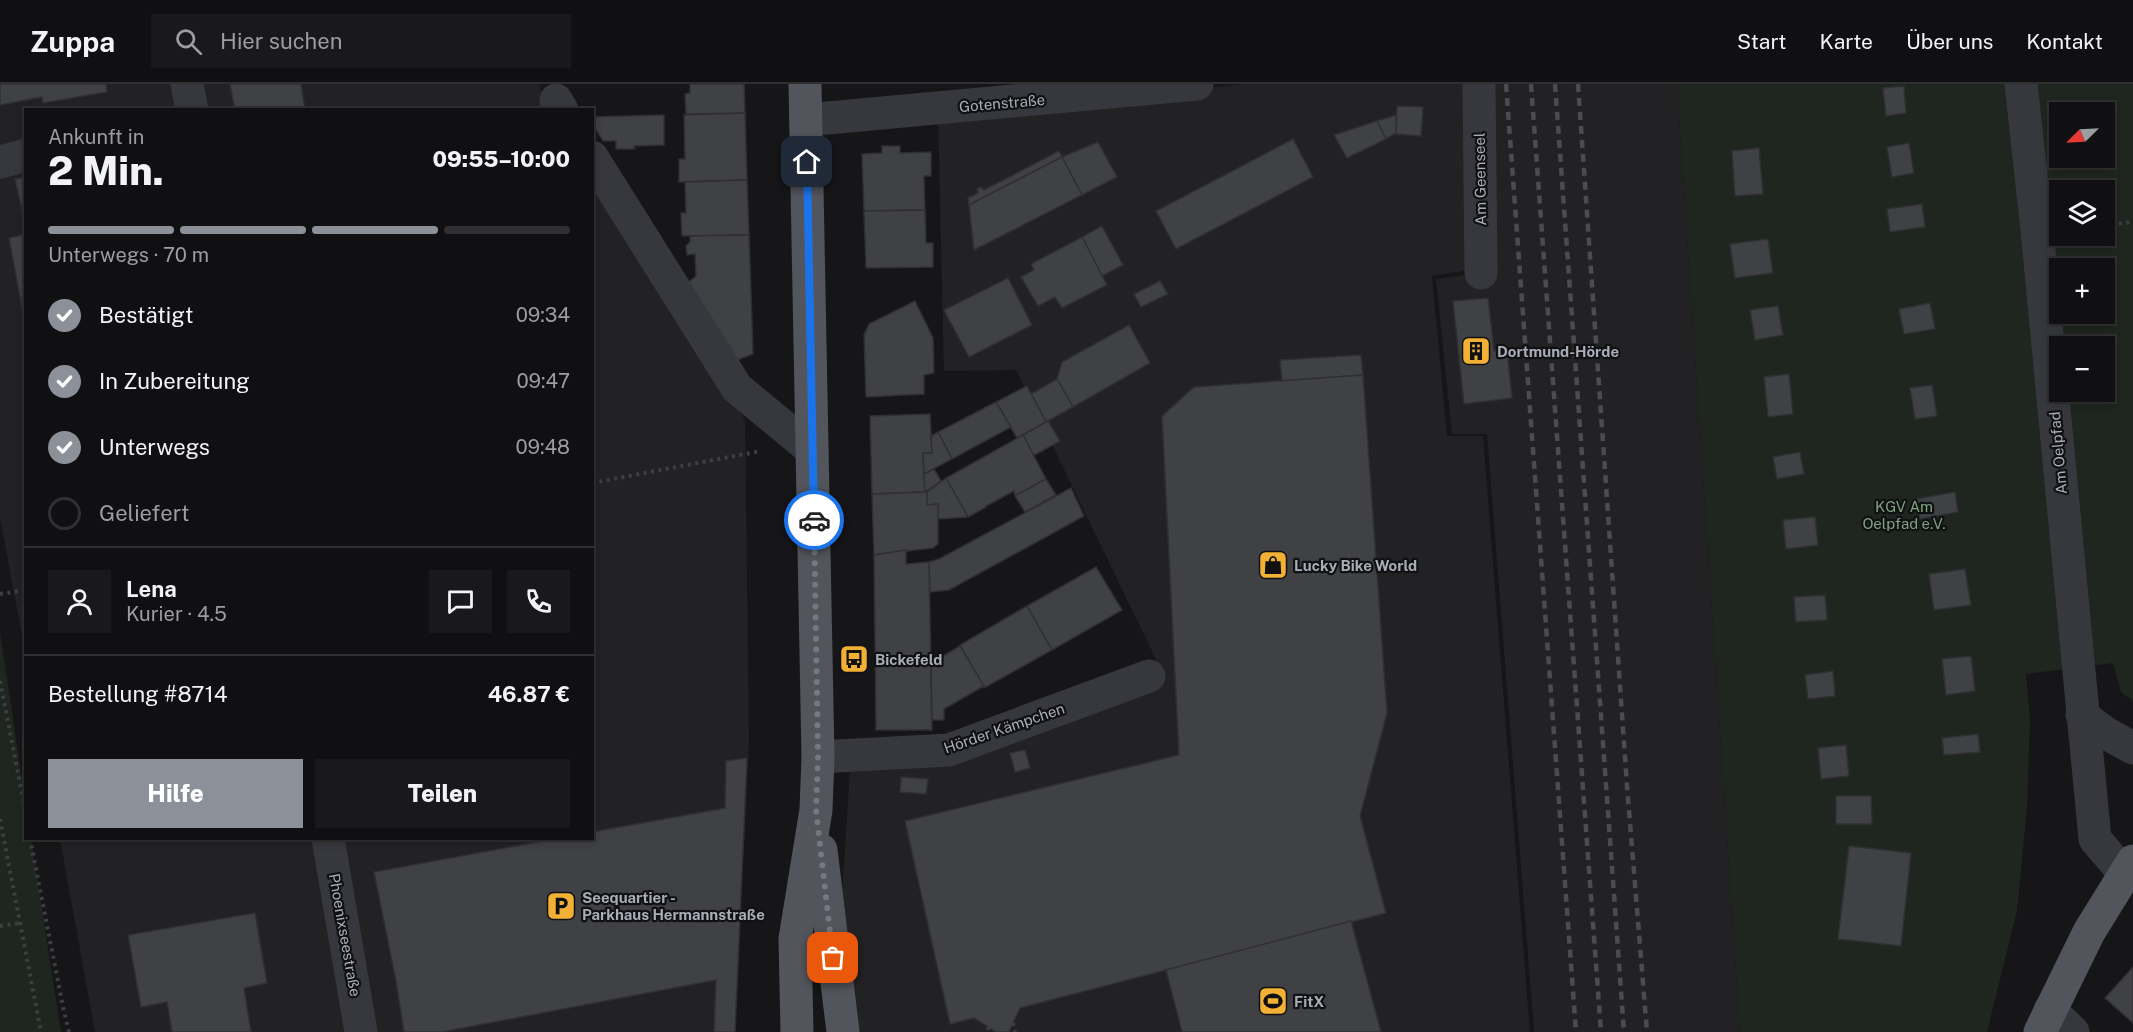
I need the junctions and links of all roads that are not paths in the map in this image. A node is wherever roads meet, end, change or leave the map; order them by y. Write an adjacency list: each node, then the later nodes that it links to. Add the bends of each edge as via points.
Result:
1 (187, 84): 6 (street)
2 (805, 84): 7 (main road)
3 (1197, 84): 7 (street, Gotenstraße)
4 (1479, 84): 11 (street, Am Geenseel)
5 (2021, 84): 14 (street, Am Oelpfad)
6 (192, 108)
7 (806, 120): 12 (main road)
8 (24, 156): 9 (street)
9 (0, 162)
10 (594, 162): 12 (street, via 737,388)
11 (1481, 273)
12 (812, 450): 16 (main road)
13 (1149, 676): 16 (street, Hörder Kämpchen, via 949,750)
14 (2082, 715): 15 (street); 19 (street, Am Oelpfad, via 2095,839)
15 (2133, 748)
16 (818, 757): 17 (main road)
17 (816, 810): 22 (main road, via 795,939); 23 (main road)
18 (328, 840): 21 (street, Phoenixseestraße)
19 (2128, 867): 20 (main road, via 2089,932)
20 (2054, 1025)
21 (361, 1032)
22 (797, 1032)
23 (843, 1032)

